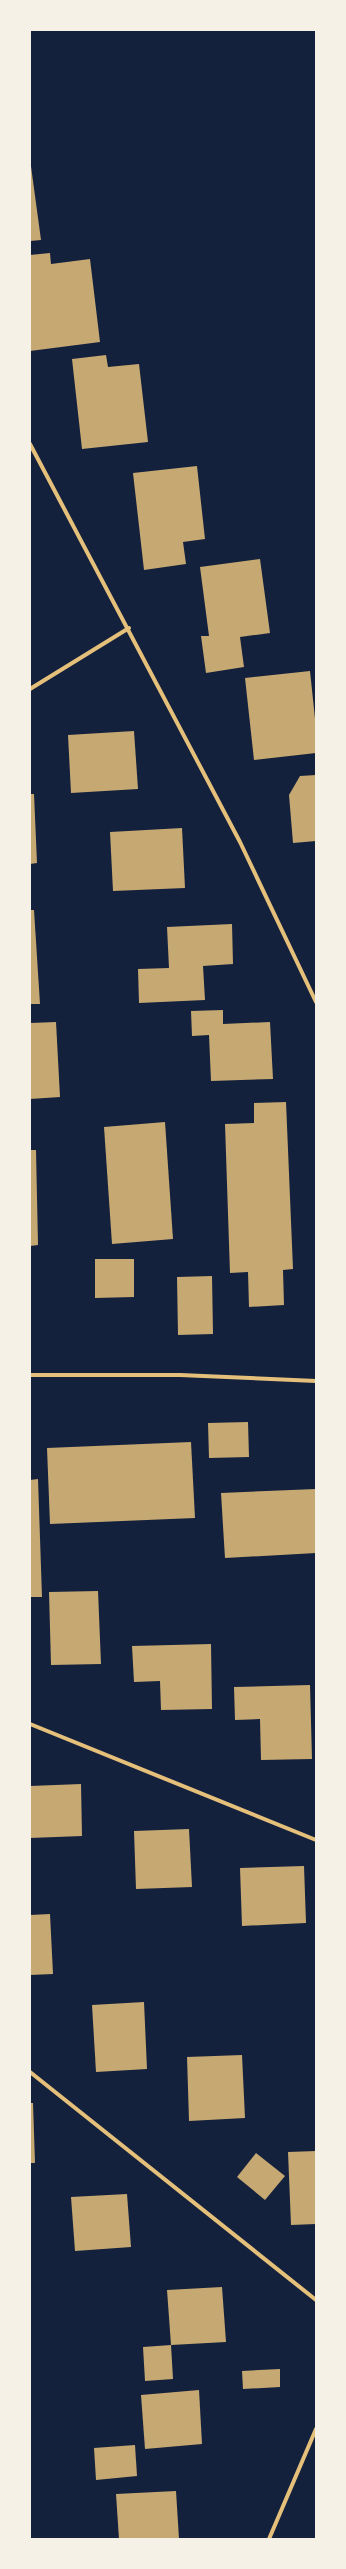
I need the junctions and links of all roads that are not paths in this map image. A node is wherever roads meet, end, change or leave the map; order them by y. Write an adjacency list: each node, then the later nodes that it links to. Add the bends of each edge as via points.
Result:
1 (30, 444): 2 (street)
2 (129, 628): 3 (street); 4 (street, via 240,842)
3 (30, 689)
4 (316, 1002)
5 (30, 1375): 6 (street, via 180,1375)
6 (316, 1381)
7 (30, 1724): 8 (street)
8 (316, 1840)
9 (30, 2072): 10 (street)
10 (316, 2300)
11 (316, 2430): 12 (street)
12 (269, 2539)

